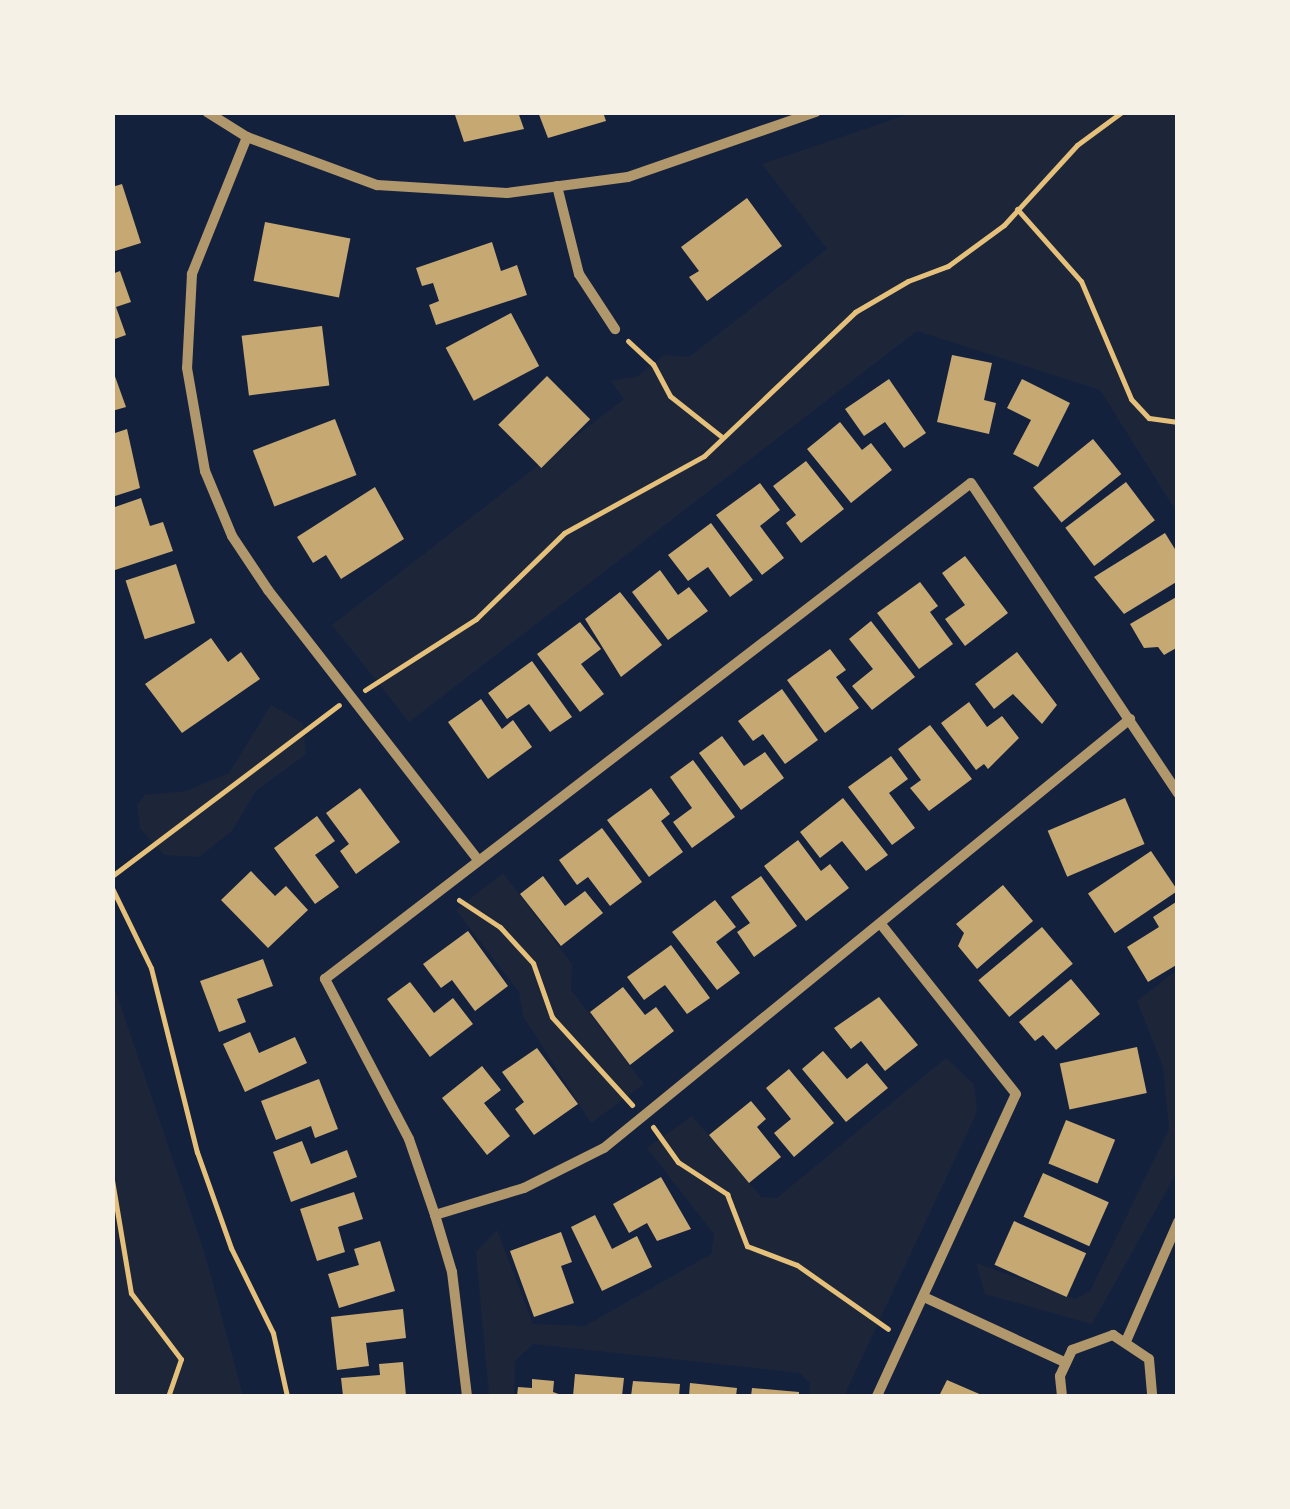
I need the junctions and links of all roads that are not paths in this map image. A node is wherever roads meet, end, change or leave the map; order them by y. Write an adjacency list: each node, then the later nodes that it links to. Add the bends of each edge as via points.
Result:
1 (207, 112): 3 (street)
2 (816, 112): 4 (street, via 628,177)
3 (247, 136): 4 (street, via 378,185 507,193); 8 (street, via 192,274 192,429 232,536)
4 (557, 186): 5 (street, via 579,274)
5 (615, 329)
6 (1130, 719): 7 (street); 8 (street, via 971,483); 9 (street)
7 (1178, 793)
8 (476, 858): 10 (street, via 326,979 409,1139)
9 (880, 923): 10 (street, via 604,1148 524,1188); 12 (street, via 1016,1094)
10 (435, 1215): 15 (street, via 452,1272)
11 (1178, 1222): 13 (street)
12 (924, 1297): 14 (street); 16 (street)
13 (1127, 1338): 14 (street, via 1098,1336); 18 (street, via 1149,1359)
14 (1064, 1362): 17 (street)
15 (466, 1396)
16 (877, 1396)
17 (1062, 1396)
18 (1152, 1396)

